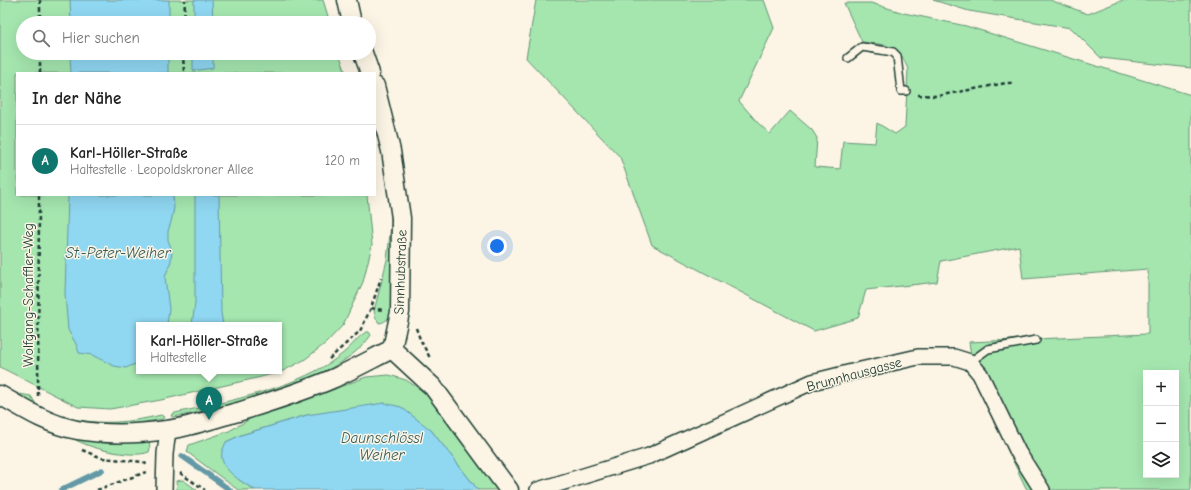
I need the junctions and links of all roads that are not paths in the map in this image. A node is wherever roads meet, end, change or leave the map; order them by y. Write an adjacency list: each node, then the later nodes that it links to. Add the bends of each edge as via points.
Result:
1 (346, 0): 2 (street)
2 (350, 16)
3 (848, 58): 7 (lane, via 862,47 893,52 897,56 901,91)
4 (365, 60): 5 (street)
5 (370, 72)
6 (376, 90): 9 (street, Sinnhubstraße, via 391,151 401,218 400,312)
7 (906, 91)
8 (1036, 340): 10 (lane, via 988,349)
9 (392, 349): 12 (street, via 297,392 261,405); 14 (street, via 433,387)
10 (970, 362): 15 (street, Brunnhausgasse, via 954,357 918,357 812,382 649,456); 16 (street, via 980,374 1018,452)
11 (0, 395): 12 (street, via 53,423 77,430 100,433)
12 (168, 430): 13 (street)
13 (164, 490)
14 (509, 490)
15 (538, 490)
16 (1042, 490)

